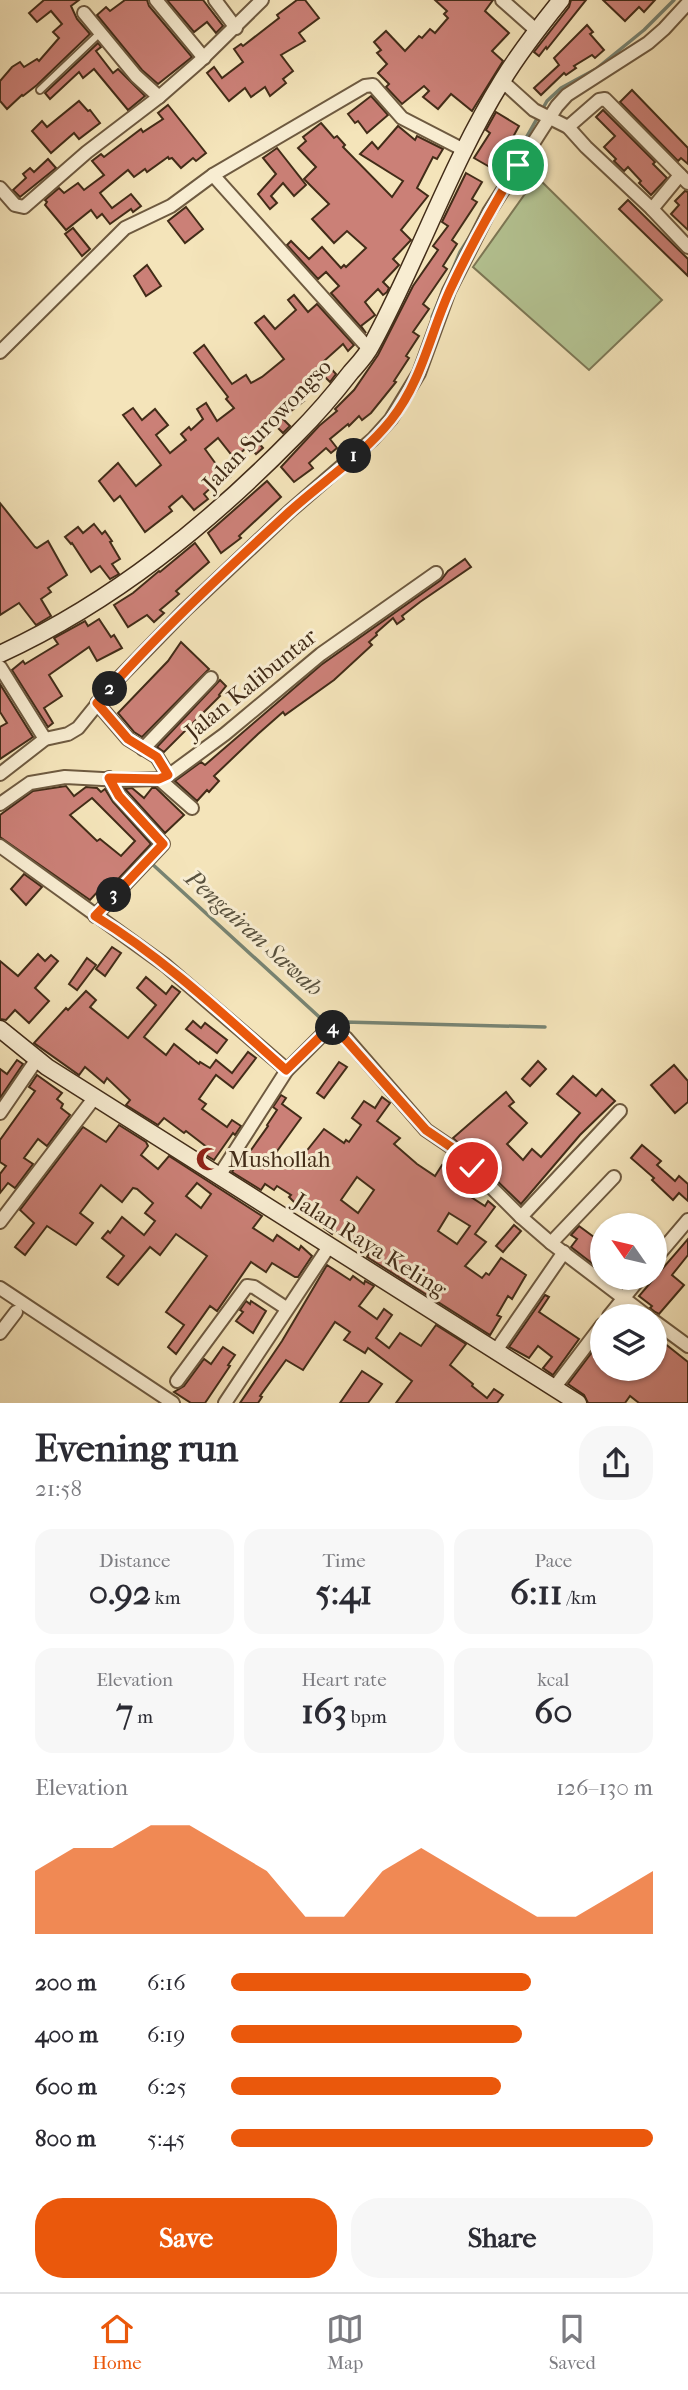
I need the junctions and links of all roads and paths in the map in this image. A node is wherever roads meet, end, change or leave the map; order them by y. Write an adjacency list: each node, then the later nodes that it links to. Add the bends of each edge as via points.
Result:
1 (156, 0): 11 (street)
2 (215, 0): 8 (street)
3 (262, 0): 8 (street)
4 (502, 0): 9 (street)
5 (561, 0): 9 (street, Jalan Surowongso)
6 (688, 3): 15 (street, via 648,43)
7 (84, 13): 10 (street)
8 (236, 28): 11 (street)
9 (537, 31): 12 (street, Jalan Surowongso)
10 (101, 32): 13 (lane); 14 (street)
11 (204, 58): 14 (street)
12 (502, 81): 15 (street); 17 (street, Jalan Surowongso)
13 (40, 90)
14 (159, 97): 20 (street, via 24,207 15,205)
15 (542, 115): 16 (street); 29 (street, via 449,291 419,373 391,419 185,610)
16 (568, 127): 19 (street, via 599,100 605,100); 21 (street)
17 (464, 150): 18 (street, via 402,118 371,84); 23 (street, Jalan Surowongso)
18 (213, 175): 23 (street); 24 (street, via 171,205 125,228)
19 (684, 179): 21 (street)
20 (0, 188)
21 (652, 209): 22 (street)
22 (688, 247)
23 (369, 349): 26 (street, Jalan Surowongso, via 324,406 266,466 172,549 110,594)
24 (0, 352)
25 (436, 573): 32 (street, Jalan Kalibuntar, via 321,654 225,734)
26 (0, 654)
27 (0, 667): 30 (street)
28 (211, 678): 31 (street)
29 (101, 707): 30 (street, via 74,731); 31 (street, via 121,732)
30 (46, 739): 33 (street)
31 (143, 749): 32 (street)
32 (162, 769): 34 (street); 36 (street)
33 (0, 774)
34 (109, 778): 35 (street, via 65,777 30,783); 38 (street, via 119,796 163,844)
35 (0, 804)
36 (192, 808)
37 (0, 846): 38 (street)
38 (95, 916): 41 (street, via 165,965)
39 (0, 1029): 40 (street, Jalan Raya Keling)
40 (37, 1059): 42 (street, Jalan Raya Keling); 44 (street)
41 (286, 1070): 45 (street); 47 (street, via 330,1027 346,1038 426,1130 451,1147)
42 (95, 1097): 45 (street, Jalan Raya Keling); 49 (street)
43 (620, 1111): 47 (street)
44 (0, 1113)
45 (219, 1176): 51 (street, Jalan Raya Keling)
46 (614, 1177): 50 (street)
47 (521, 1217): 50 (street)
48 (688, 1220): 52 (street)
49 (0, 1222)
50 (551, 1243): 53 (street)
51 (330, 1245): 59 (street); 65 (street, Jalan Raya Keling)
52 (667, 1245)
53 (564, 1252): 56 (street); 65 (street)
54 (0, 1288): 68 (street)
55 (629, 1290): 56 (street)
56 (622, 1298): 57 (street); 58 (street)
57 (618, 1304)
58 (630, 1304)
59 (286, 1308): 66 (street, via 247,1286); 69 (street)
60 (16, 1312): 62 (street)
61 (667, 1331): 64 (street)
62 (0, 1333)
63 (590, 1341): 67 (street)
64 (688, 1346)
65 (495, 1352): 67 (street, Jalan Raya Keling)
66 (177, 1381)
67 (554, 1388): 70 (street, Jalan Raya Keling)
68 (173, 1403)
69 (225, 1403)
70 (578, 1403)

